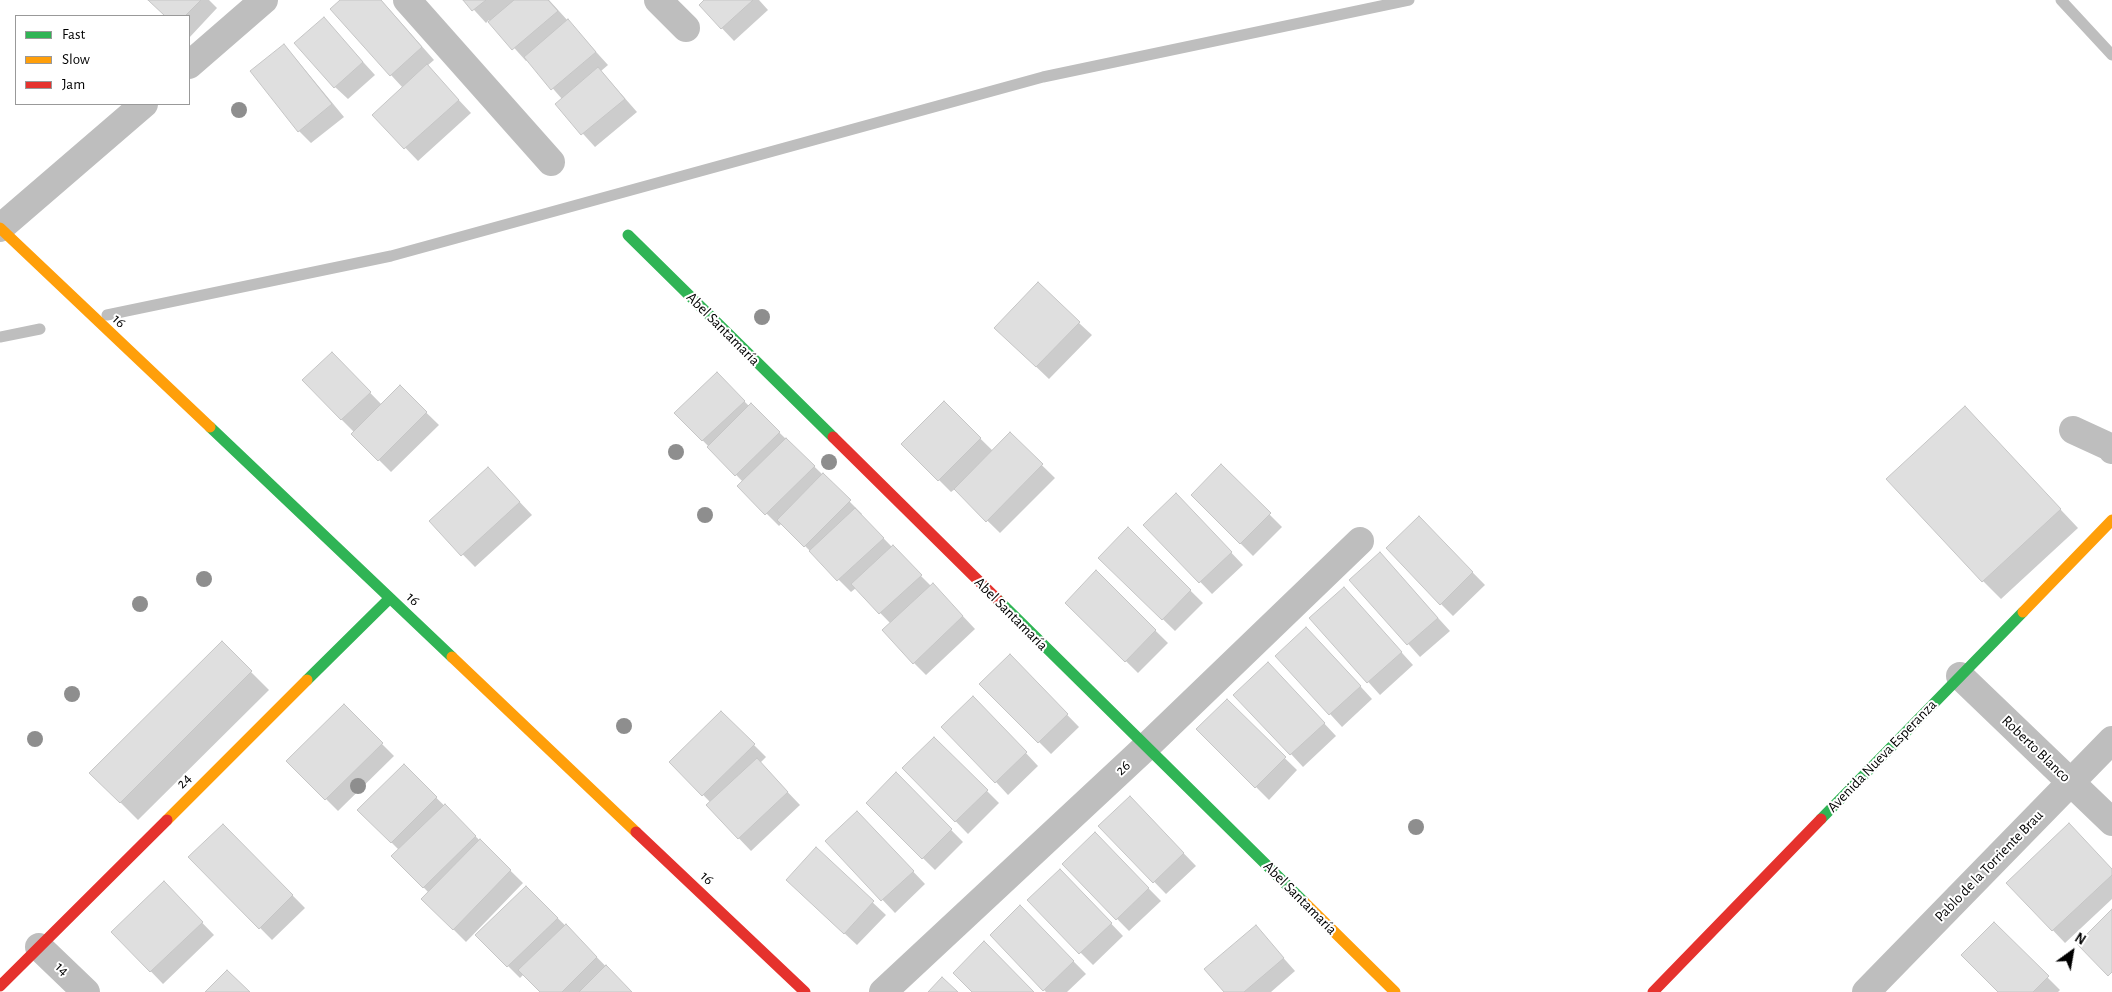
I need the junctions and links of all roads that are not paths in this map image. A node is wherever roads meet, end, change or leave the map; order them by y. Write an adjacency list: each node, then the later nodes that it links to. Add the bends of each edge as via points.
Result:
1 (264, 0): 5 (street)
2 (407, 0): 7 (street)
3 (658, 0): 4 (street)
4 (686, 28)
5 (190, 64)
6 (143, 105): 8 (street)
7 (551, 162)
8 (0, 228): 14 (street, 16)
9 (628, 236): 17 (street, Abel Santamaría)
10 (2074, 430): 11 (street)
11 (2112, 450)
12 (2112, 520): 15 (street, Avenida Nueva Esperanza)
13 (1360, 541): 17 (street, 26)
14 (390, 598): 20 (street, 24); 23 (street, 16)
15 (1960, 676): 18 (street, Roberto Blanco); 26 (street, Avenida Nueva Esperanza)
16 (2112, 740): 18 (street, Pablo de la Torriente Brau)
17 (1146, 747): 24 (street, 26); 25 (street, Abel Santamaría)
18 (2071, 782): 19 (street, Roberto Blanco); 27 (street, Pablo de la Torriente Brau)
19 (2112, 822)
20 (39, 947): 21 (street, 24); 22 (street, 14)
21 (0, 986)
22 (86, 992)
23 (806, 992)
24 (882, 992)
25 (1395, 992)
26 (1653, 992)
27 (1866, 992)

